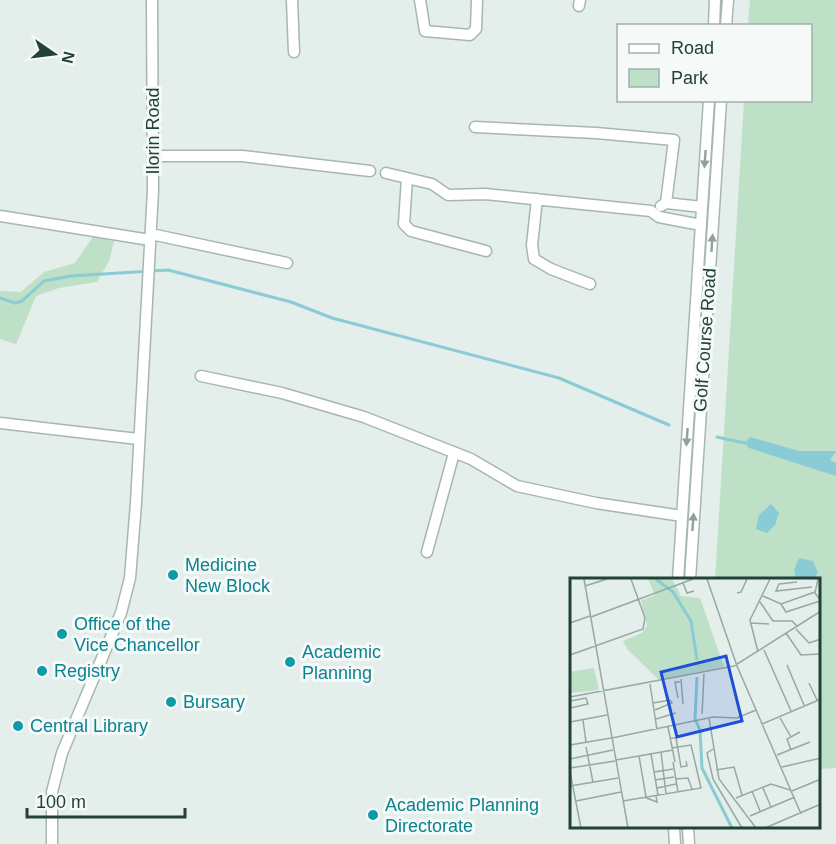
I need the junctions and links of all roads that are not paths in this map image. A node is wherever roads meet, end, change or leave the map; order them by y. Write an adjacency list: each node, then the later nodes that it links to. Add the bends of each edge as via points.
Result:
1 (152, 0): 13 (street, Ilorin Road)
2 (292, 0): 9 (street)
3 (420, 0): 4 (street, via 425,31 470,35 476,29)
4 (477, 0)
5 (715, 0): 7 (street)
6 (728, 0): 8 (street)
7 (714, 24)
8 (726, 24)
9 (294, 52)
10 (709, 102): 19 (street, Golf Course Road, one-way to 19)
11 (721, 102): 34 (street, Golf Course Road, one-way to 11)
12 (476, 127): 18 (street, via 674,140)
13 (153, 156): 14 (street, via 242,156); 23 (street, Ilorin Road)
14 (370, 171)
15 (386, 173): 16 (street)
16 (407, 178): 17 (street, via 432,184 448,195); 24 (street, via 403,214 404,224 411,231)
17 (537, 199): 20 (street); 26 (street, via 534,259)
18 (666, 203): 19 (street); 20 (street)
19 (702, 207): 22 (street, Golf Course Road)
20 (651, 210): 22 (street, via 659,217)
21 (0, 216): 23 (street)
22 (701, 225): 31 (street, Golf Course Road, one-way to 31)
23 (150, 237): 25 (street); 29 (street, Ilorin Road)
24 (486, 251)
25 (287, 263)
26 (590, 284)
27 (201, 376): 30 (street, via 271,390 364,417)
28 (0, 423): 29 (street)
29 (138, 439): 37 (street, Ilorin Road, via 130,578 121,613 62,753 52,792)
30 (454, 453): 31 (street, via 517,486); 32 (street)
31 (682, 516): 33 (street, Golf Course Road)
32 (427, 552)
33 (678, 578)
34 (690, 578)
35 (674, 829): 38 (street)
36 (688, 829): 39 (street)
37 (52, 844)
38 (675, 844)
39 (689, 844)

